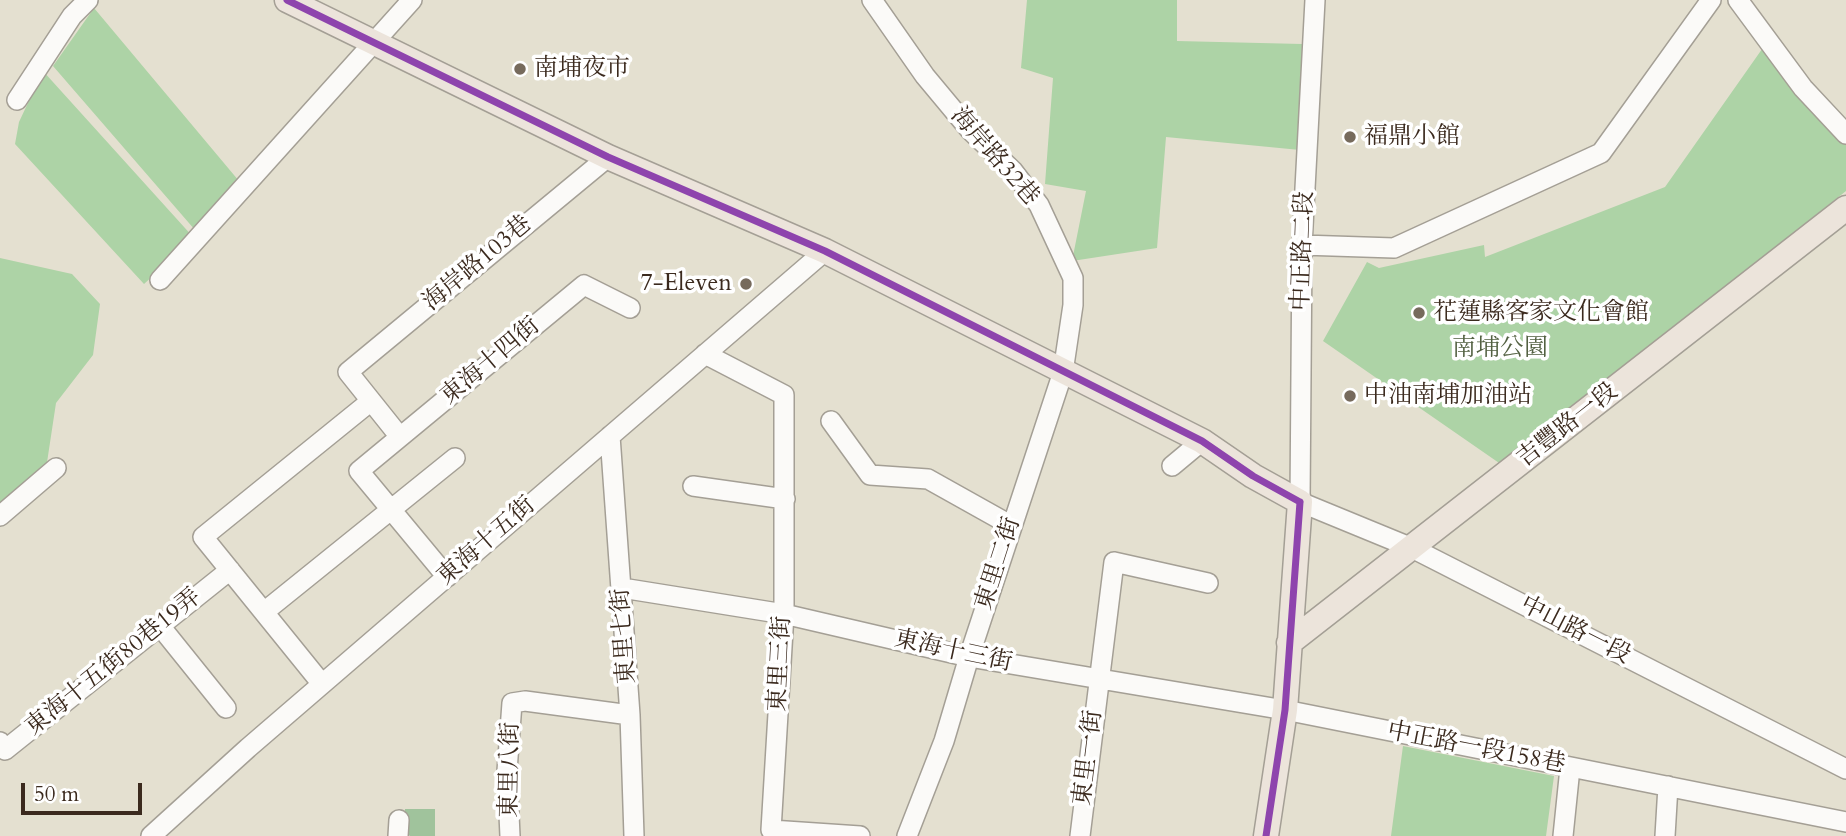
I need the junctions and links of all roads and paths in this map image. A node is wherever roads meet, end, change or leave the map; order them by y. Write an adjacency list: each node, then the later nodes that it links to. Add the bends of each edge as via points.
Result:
1 (88, 0): 9 (street, via 72,16)
2 (286, 0): 8 (main road)
3 (412, 0): 8 (street)
4 (872, 0): 18 (street, 海岸路32巷, via 925,76 1039,205 1063,251 1073,278 1073,305)
5 (1315, 0): 13 (street, 中正路二段)
6 (1711, 0): 13 (street, via 1601,153 1394,248)
7 (1738, 0): 10 (street, via 1803,88)
8 (374, 43): 11 (main road); 15 (street)
9 (17, 100)
10 (1846, 134)
11 (608, 157): 14 (main road); 19 (street, 海岸路103巷, via 348,372)
12 (1846, 208): 33 (main road, 吉豐路一段)
13 (1302, 245): 29 (street, 中正路二段)
14 (825, 251): 17 (street, 東海十五街); 18 (main road)
15 (160, 280)
16 (630, 308): 22 (street, 東海十四街, via 584,285)
17 (705, 354): 21 (street, 東海十五街); 28 (street, via 784,395)
18 (1063, 372): 23 (main road); 32 (street, 東里二街)
19 (371, 401): 22 (street); 34 (street, via 203,537)
20 (831, 421): 32 (street, via 870,475 928,479)
21 (610, 436): 35 (street, 東海十五街); 37 (street, 東里七街)
22 (400, 437): 30 (street, 東海十四街, via 359,471)
23 (1202, 442): 25 (street); 29 (main road)
24 (455, 458): 30 (street)
25 (1172, 466)
26 (56, 468): 31 (street)
27 (693, 486): 28 (street)
28 (785, 499): 39 (street, 東里三街)
29 (1300, 502): 33 (street, 中山路一段); 41 (main road)
30 (391, 510): 35 (street); 38 (street)
31 (0, 516)
32 (1012, 526): 42 (street, 東里二街)
33 (1412, 548): 41 (main road, 吉豐路一段); 50 (street, 中山路一段)
34 (230, 570): 38 (street); 40 (street, 東海十五街80巷19弄)
35 (447, 577): 44 (street, 東海十五街)
36 (1208, 583): 43 (street, 東里一街, via 1114,562)
37 (622, 588): 39 (street, 東海十三街); 47 (street, 東里七街)
38 (264, 612): 44 (street)
39 (784, 614): 42 (street, 東海十三街); 58 (street, 東里三街, via 771,830)
40 (160, 626): 45 (street); 48 (street, 東海十五街80巷19弄, via 5,750)
41 (1289, 643): 46 (main road)
42 (969, 657): 43 (street, 東海十三街); 59 (street, 東里二街, via 944,741)
43 (1098, 680): 46 (street, 東海十三街); 60 (street, 東里一街)
44 (322, 684): 52 (street, 東海十五街)
45 (226, 708)
46 (1285, 710): 49 (street, 中正路一段158巷); 61 (main road)
47 (630, 715): 56 (street, 東里八街, via 512,703); 57 (street, 東里七街)
48 (0, 742)
49 (1570, 768): 51 (street, 中正路一段158巷); 62 (street)
50 (1846, 769)
51 (1668, 786): 53 (street, 中正路一段158巷); 63 (street)
52 (176, 815): 54 (street, 東海十五街); 55 (street)
53 (1846, 822)
54 (151, 836)
55 (178, 836)
56 (510, 836)
57 (634, 836)
58 (860, 836)
59 (907, 836)
60 (1080, 836)
61 (1266, 836)
62 (1563, 836)
63 (1665, 836)

